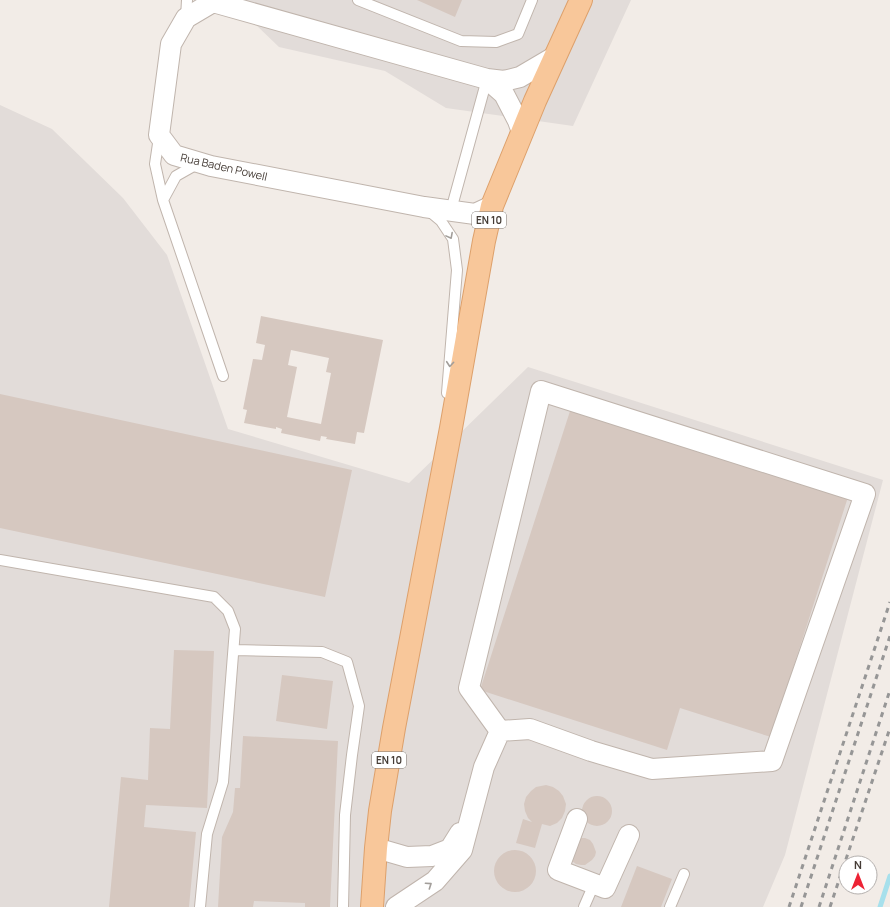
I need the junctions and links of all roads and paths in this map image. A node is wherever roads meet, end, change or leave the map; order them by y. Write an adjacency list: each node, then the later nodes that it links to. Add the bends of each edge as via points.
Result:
1 (358, 0): 2 (lane, via 461,41 496,42 518,34)
2 (532, 0)
3 (581, 0): 6 (main road, EN 10)
4 (213, 1): 5 (street); 7 (street)
5 (186, 9): 9 (street, via 171,44)
6 (554, 57): 7 (street, via 504,82); 8 (main road, EN 10)
7 (487, 79): 8 (street, via 504,94); 14 (lane)
8 (522, 132): 12 (main road, EN 10)
9 (159, 135): 10 (street, Rua Baden Powell, via 174,155); 11 (lane, via 155,164)
10 (200, 163): 11 (lane, via 176,176); 13 (street, Rua Baden Powell)
11 (163, 200): 15 (lane)
12 (492, 206): 14 (street, Rua Baden Powell, via 475,214); 16 (main road, EN 10)
13 (424, 207): 14 (street, Rua Baden Powell); 16 (lane, one-way to 16, via 441,221 453,239 457,270 445,421)
14 (451, 210)
15 (223, 376)
16 (445, 458): 23 (main road, EN 10, via 394,728)
17 (0, 560): 18 (lane, via 214,598 228,611 235,629)
18 (234, 650): 26 (lane, via 224,782 206,834); 27 (lane, via 322,652 347,662 359,706 345,815)
19 (500, 731): 19 (street, via 530,728 592,751 652,769 772,760 865,494 541,391 469,688); 20 (street, via 484,767)
20 (473, 810): 23 (street, via 450,849 432,856 408,857); 29 (street, one-way to 20, via 436,881 462,850)
21 (577, 819): 25 (street, via 558,870)
22 (629, 835): 25 (street, via 605,888)
23 (376, 848): 28 (main road, EN 10)
24 (684, 874): 31 (lane)
25 (594, 884): 30 (lane)
26 (200, 907)
27 (343, 907)
28 (372, 907)
29 (396, 907)
30 (584, 907)
31 (670, 907)

